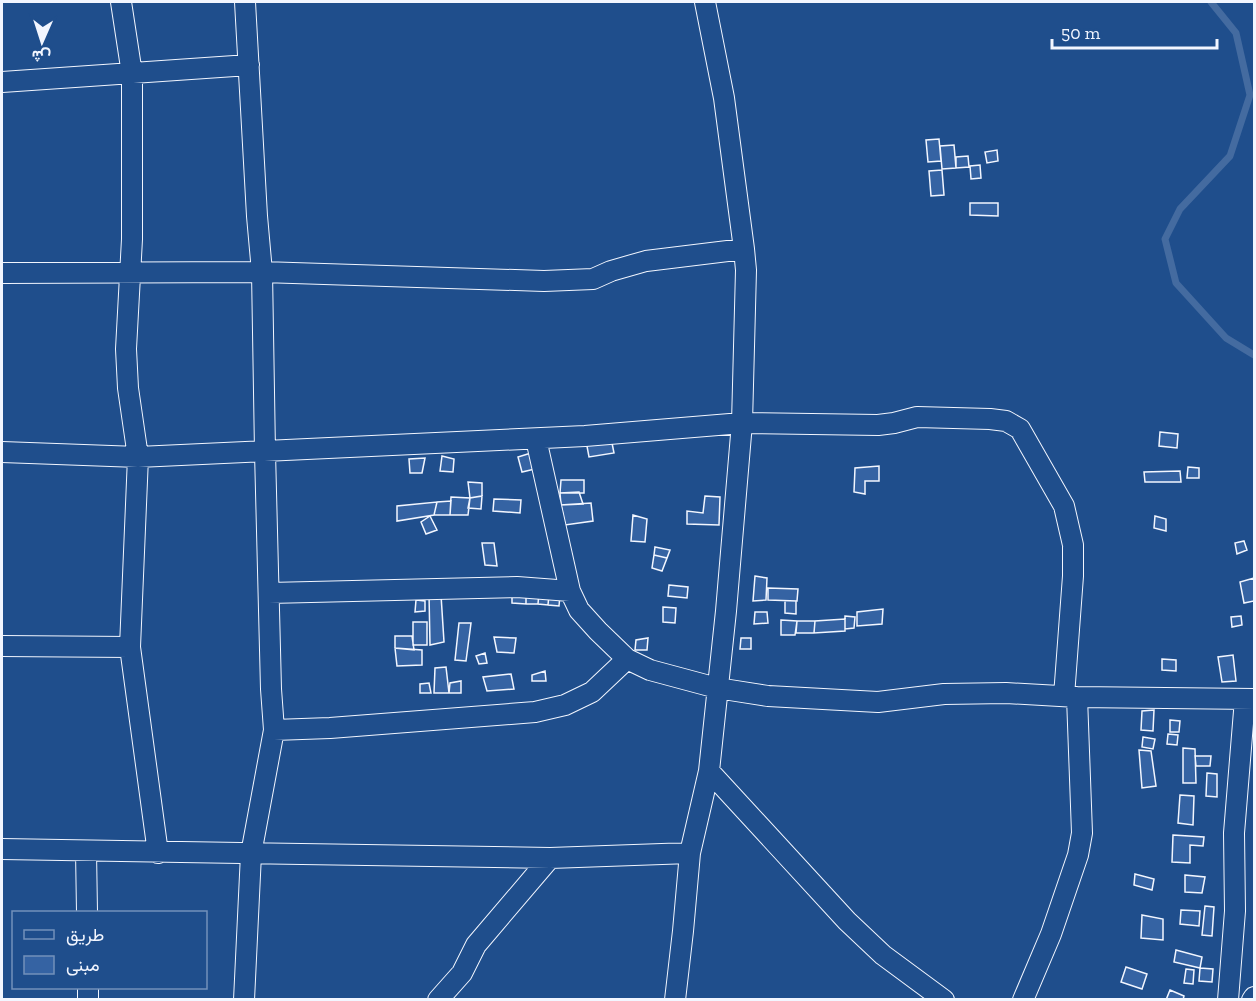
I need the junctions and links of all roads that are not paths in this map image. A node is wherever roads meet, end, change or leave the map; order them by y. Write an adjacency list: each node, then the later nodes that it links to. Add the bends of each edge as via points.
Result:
1 (121, 2): 5 (street)
2 (246, 2): 4 (street)
3 (705, 2): 7 (street, via 724,98)
4 (249, 65): 5 (street); 9 (street)
5 (132, 74): 6 (street); 8 (street)
6 (2, 82)
7 (744, 249): 9 (street, via 646,261 579,280); 11 (street)
8 (131, 272): 9 (street); 10 (street); 15 (street, via 126,349)
9 (262, 272): 14 (street)
10 (2, 273)
11 (742, 423): 12 (street); 21 (street); 22 (street, via 878,425 917,417 990,418 1020,429 1064,506 1073,545)
12 (536, 439): 14 (street); 16 (street)
13 (2, 452): 15 (street)
14 (265, 452): 15 (street); 17 (street)
15 (138, 457): 19 (street)
16 (570, 591): 17 (street, via 518,587); 20 (street, via 579,610)
17 (269, 593): 24 (street)
18 (2, 646): 19 (street)
19 (130, 647): 28 (street)
20 (627, 659): 21 (street, via 650,670); 24 (street, via 592,692 565,705 535,712)
21 (717, 688): 22 (street, via 768,696 878,702 944,694); 25 (street)
22 (1071, 697): 23 (street); 37 (street, via 1082,833 1051,934)
23 (1250, 699): 38 (street, via 1234,833 1235,911)
24 (274, 730): 30 (street)
25 (709, 771): 29 (street); 36 (street, via 847,921 884,955)
26 (2, 849): 27 (street)
27 (86, 852): 28 (street); 32 (street)
28 (158, 853): 30 (street)
29 (690, 853): 31 (street); 35 (street)
30 (251, 854): 31 (street); 33 (street)
31 (550, 858): 34 (street, via 476,945 462,973)
32 (87, 911)
33 (244, 999)
34 (438, 999)
35 (675, 999)
36 (944, 999)
37 (1023, 999)
38 (1228, 999)

